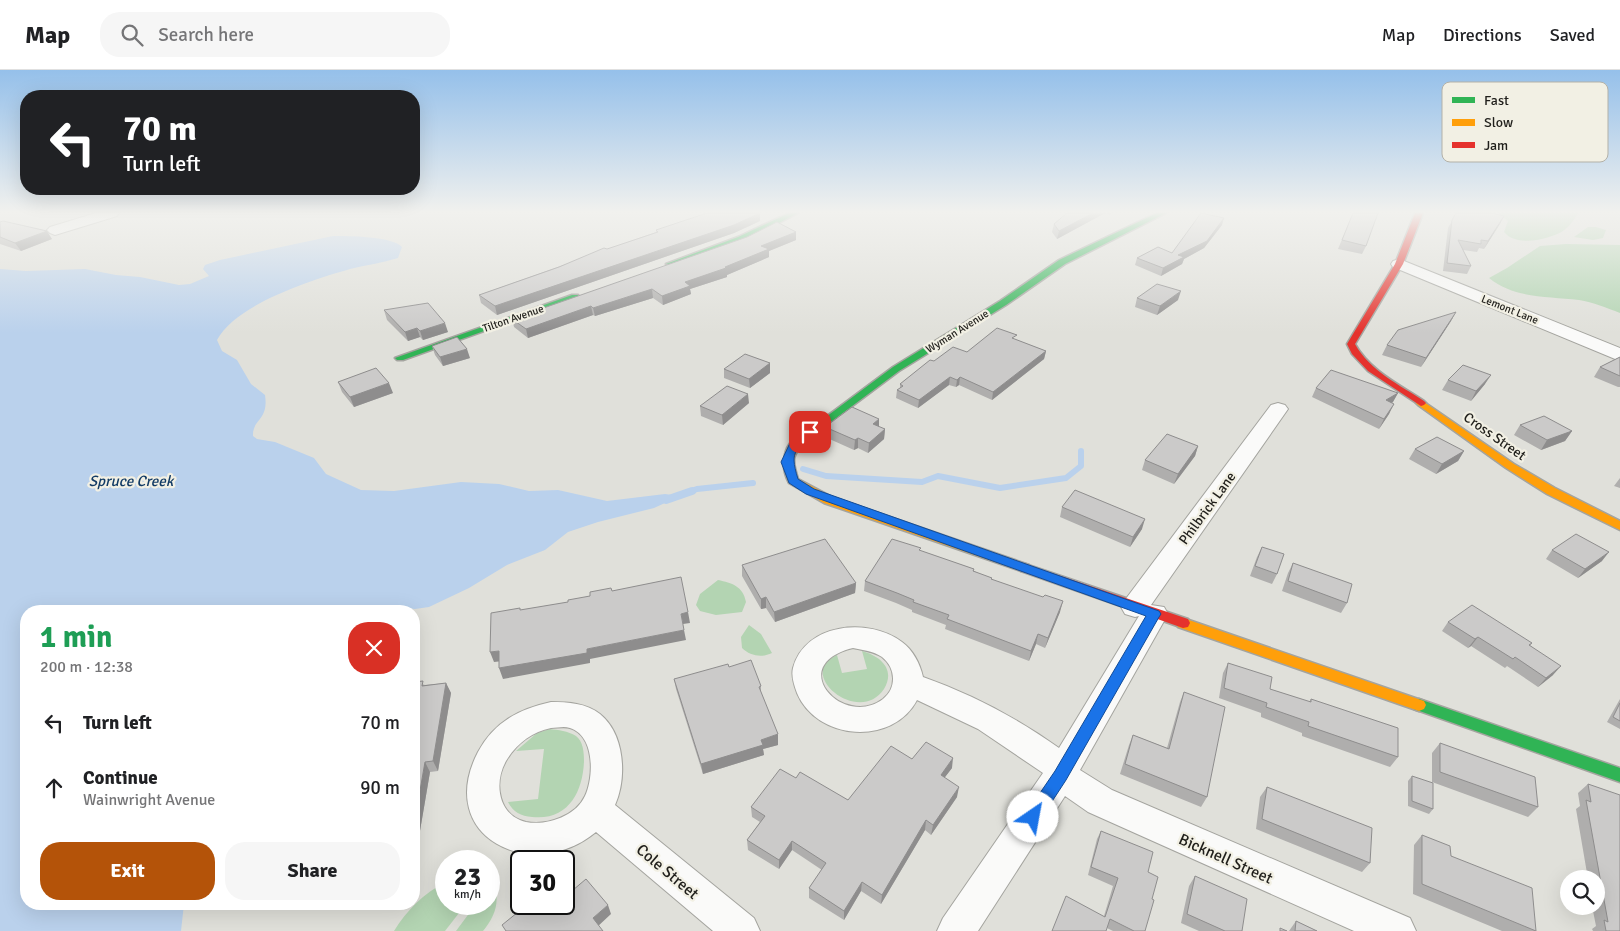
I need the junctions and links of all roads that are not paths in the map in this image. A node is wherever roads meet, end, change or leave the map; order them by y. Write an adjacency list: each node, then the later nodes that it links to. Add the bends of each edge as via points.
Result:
1 (700, 253): 5 (street)
2 (1080, 253): 11 (street, Wyman Avenue, via 882,379 793,445 787,462 793,480 828,500)
3 (1403, 253): 4 (street)
4 (1399, 264): 7 (street, Lemont Lane); 10 (street, Cross Street, via 1353,338 1352,348 1360,358 1510,466)
5 (660, 267)
6 (582, 294): 8 (street, Tilton Avenue)
7 (1620, 355)
8 (400, 358)
9 (1278, 409): 11 (street, Philbrick Lane)
10 (1620, 526)
11 (1145, 610): 13 (street, Philbrick Lane); 14 (street)
12 (908, 684): 13 (street, Bicknell Street, via 953,701 1037,749)
13 (1062, 772): 17 (street, Philbrick Lane); 18 (street, Bicknell Street, via 1100,802)
14 (1620, 775)
15 (595, 810): 16 (street, Cole Street)
16 (740, 931)
17 (956, 931)
18 (1397, 931)

